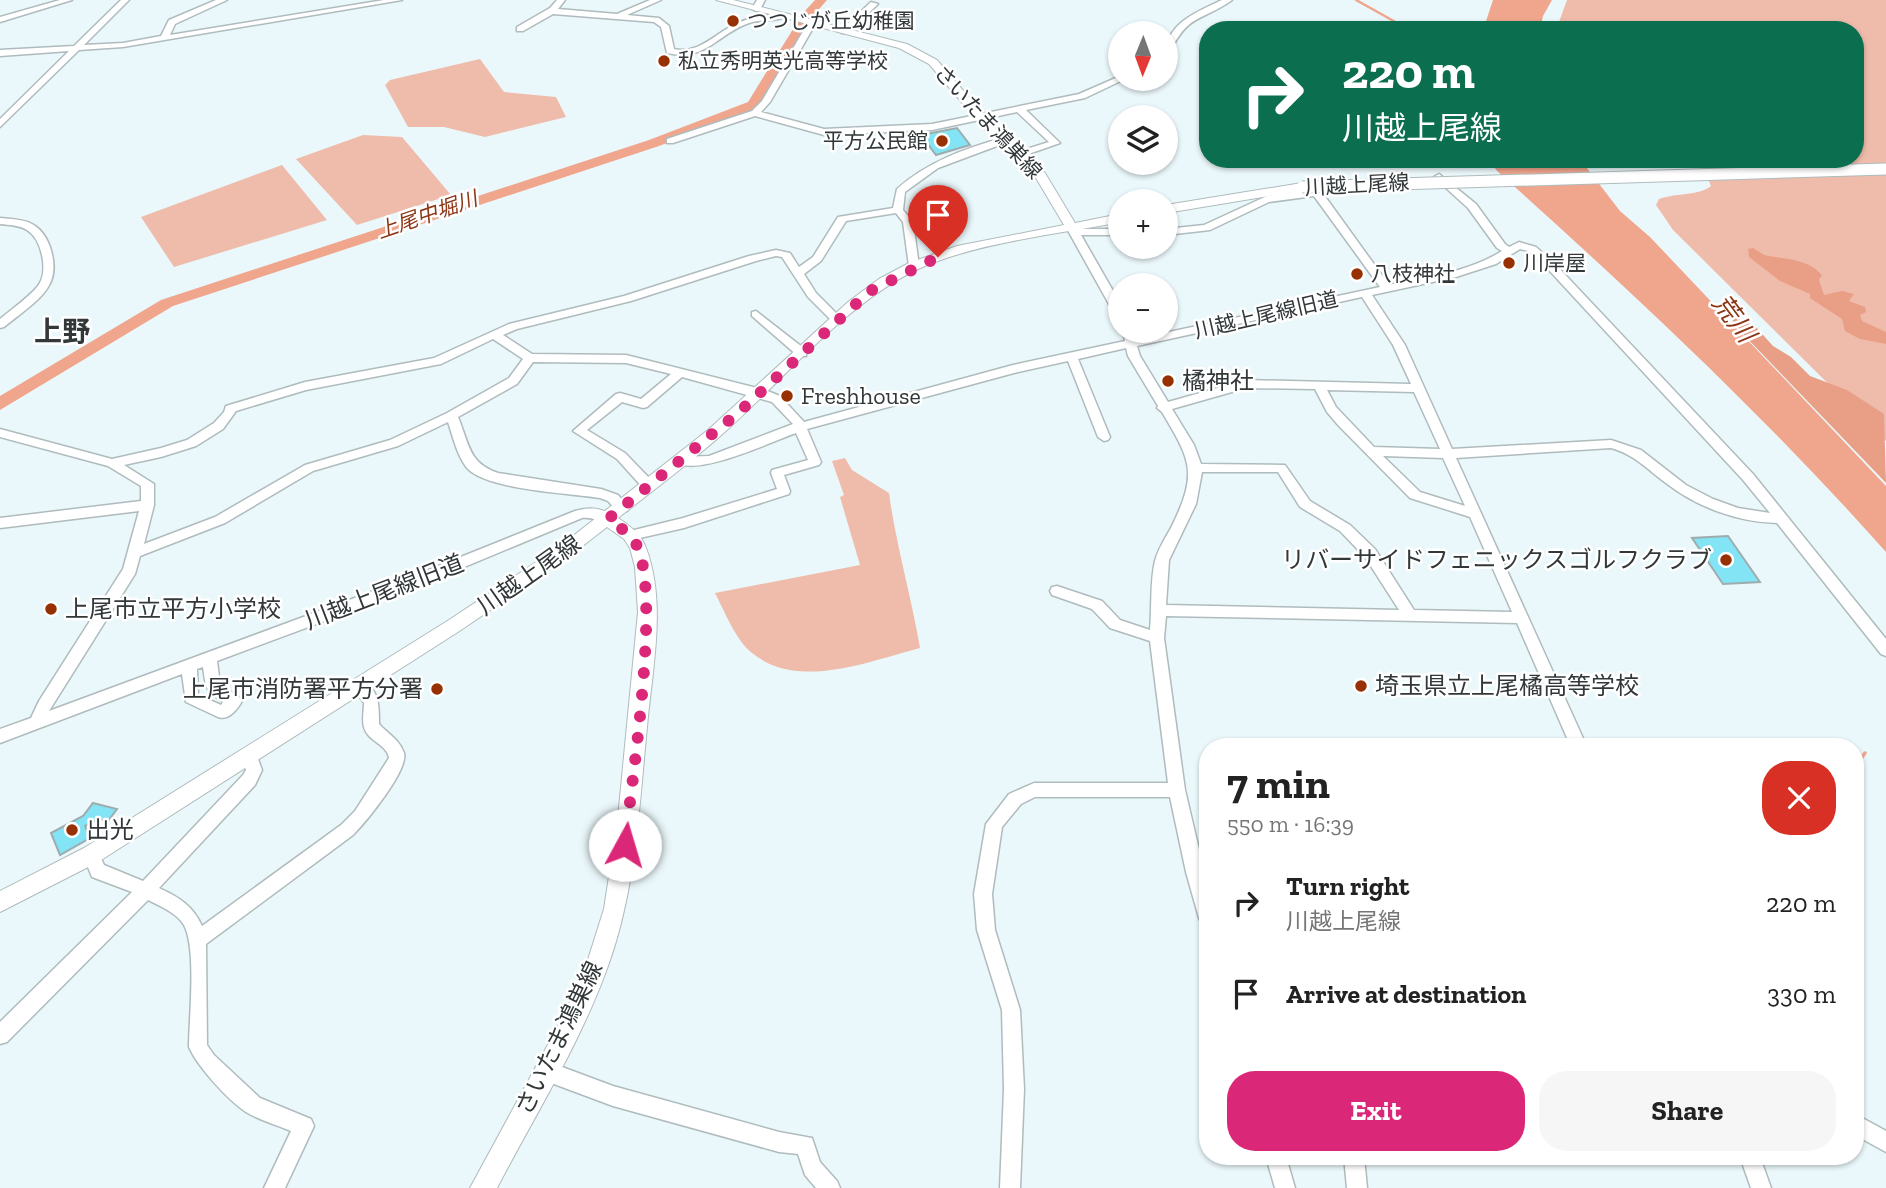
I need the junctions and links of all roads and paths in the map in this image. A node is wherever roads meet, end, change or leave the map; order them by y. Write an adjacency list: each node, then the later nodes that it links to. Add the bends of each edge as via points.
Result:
1 (68, 0): 14 (street)
2 (125, 0): 20 (street)
3 (223, 0): 19 (street, via 172,22)
4 (398, 0): 19 (street)
5 (561, 0): 11 (street)
6 (657, 0): 12 (street)
7 (721, 0): 9 (main road, さいたま鴻巣線)
8 (1228, 0): 16 (street)
9 (759, 4): 13 (main road, さいたま鴻巣線)
10 (874, 4): 18 (street)
11 (551, 11): 12 (street); 17 (street)
12 (615, 16): 13 (street, via 656,20 665,26 670,51 678,54 695,51 745,22)
13 (784, 16): 15 (main road, さいたま鴻巣線)
14 (0, 20)
15 (807, 22): 18 (main road, さいたま鴻巣線); 24 (street, via 766,102)
16 (1178, 28)
17 (520, 29)
18 (845, 31): 25 (main road, さいたま鴻巣線, via 923,55)
19 (164, 38): 20 (street)
20 (77, 50): 21 (street); 26 (street)
21 (0, 53)
22 (1108, 86): 23 (street)
23 (1020, 110): 25 (street); 29 (street, via 1055,143)
24 (755, 113): 25 (street, via 824,132 932,127); 27 (street)
25 (982, 118): 28 (main road, さいたま鴻巣線)
26 (0, 124)
27 (670, 141)
28 (1002, 141): 29 (main road, さいたま鴻巣線); 35 (street, via 926,169 900,191)
29 (1017, 155): 38 (main road, さいたま鴻巣線, via 1048,185)
30 (1886, 169): 34 (main road, 川越上尾線, bridge, via 1302,187)
31 (1439, 177): 32 (street)
32 (1448, 186): 33 (street); 41 (street, via 1472,206 1501,246)
33 (1316, 191): 40 (street, via 1267,199 1199,230); 44 (street)
34 (1178, 207)
35 (898, 210): 42 (street, via 908,222); 43 (street, via 842,219 817,259)
36 (0, 221): 48 (street, via 30,227 47,254 47,281)
37 (1108, 221): 38 (main road, 川越上尾線)
38 (1073, 230): 39 (street); 42 (main road, 川越上尾線, via 976,246); 45 (street)
39 (1108, 231)
40 (1178, 231)
41 (1514, 248): 44 (street, 川越上尾線旧道, via 1477,268); 77 (street, via 1532,249 1561,276)
42 (914, 266): 50 (main road, 川越上尾線, via 870,291)
43 (797, 273): 50 (street); 53 (street, via 783,253 759,256 628,299)
44 (1386, 288): 46 (street, 川越上尾線旧道)
45 (1108, 292)
46 (1365, 293): 52 (street, 川越上尾線旧道); 61 (street, via 1399,345)
47 (0, 309): 48 (street)
48 (18, 309): 51 (street)
49 (756, 314): 56 (street)
50 (837, 320): 56 (main road, 川越上尾線)
51 (0, 325)
52 (1178, 329)
53 (493, 334): 57 (street); 71 (street, via 438,361 305,386 230,409 215,430 190,445)
54 (1116, 343): 58 (street, 川越上尾線旧道)
55 (1132, 343): 63 (street)
56 (802, 353): 62 (main road, 川越上尾線)
57 (530, 358): 59 (street, via 626,359); 64 (street, via 513,381)
58 (1072, 358): 65 (street, 川越上尾線旧道); 67 (street)
59 (681, 372): 62 (street); 73 (street, via 643,404 620,397 579,431 621,456)
60 (1319, 386): 61 (street); 63 (street, via 1236,385); 68 (street, via 1331,409)
61 (1417, 388): 69 (street)
62 (761, 393): 65 (street, via 776,399); 70 (main road, 川越上尾線)
63 (1163, 408): 72 (street, via 1188,445)
64 (452, 416): 75 (street, via 468,458 479,471 503,480 601,494 613,498); 80 (street, via 394,443 309,468 228,516)
65 (800, 427): 70 (street, via 710,460); 79 (street, via 815,462 777,472 783,491)
66 (0, 433): 71 (street)
67 (1104, 437)
68 (1370, 451): 69 (street); 76 (street, via 1415,495)
69 (1447, 454): 76 (street); 77 (street, via 1602,443 1623,446 1646,458 1679,486 1713,503 1751,517)
70 (681, 461): 73 (main road, 川越上尾線)
71 (112, 463): 74 (street, via 148,484)
72 (1196, 468): 82 (street, via 1189,503 1162,560); 83 (street, via 1281,468 1305,504 1345,528 1370,553)
73 (649, 486): 75 (main road, 川越上尾線)
74 (147, 505): 78 (street); 80 (street)
75 (615, 514): 79 (main road); 87 (street, 川越上尾線旧道, via 580,514); 89 (main road, 川越上尾線, via 513,587)
76 (1474, 514): 84 (street)
77 (1782, 518): 86 (street)
78 (0, 523)
79 (631, 536): 101 (main road, さいたま鴻巣線, via 639,552 646,600 645,635 620,883 597,965)
80 (135, 553): 90 (street, via 119,592)
81 (1057, 591): 85 (street, via 1097,605 1115,624)
82 (1157, 610): 83 (street); 85 (street)
83 (1411, 617): 84 (street)
84 (1521, 618): 92 (street)
85 (1157, 638): 94 (street)
86 (1886, 650)
87 (209, 658): 88 (street, 川越上尾線旧道); 88 (street, via 213,688 234,701 223,713 191,698)
88 (189, 666): 90 (street, 川越上尾線旧道)
89 (359, 686): 93 (main road, 川越上尾線); 99 (street, via 372,701 371,726 395,747 395,765 362,816 347,830)
90 (37, 722): 91 (street, 川越上尾線旧道)
91 (0, 736)
92 (1575, 738)
93 (249, 756): 95 (main road, 川越上尾線); 97 (street, via 254,770 248,780)
94 (1177, 790): 96 (street); 110 (street, via 1034,790 1015,799 994,824 984,894 986,930 1011,1010)
95 (91, 855): 97 (street, via 98,871); 98 (main road, 川越上尾線)
96 (1199, 886)
97 (146, 890): 99 (street, via 188,915); 100 (street)
98 (0, 902)
99 (199, 939): 107 (street, via 198,1047 207,1062 253,1105 304,1126)
100 (0, 1035)
101 (543, 1074): 108 (main road, さいたま鴻巣線); 109 (street, via 779,1142 805,1145 812,1168)
102 (1864, 1129): 103 (street)
103 (1886, 1142)
104 (1278, 1165): 111 (street)
105 (1355, 1165): 112 (street)
106 (1754, 1165): 113 (street)
107 (274, 1188)
108 (483, 1188)
109 (830, 1188)
110 (1010, 1188)
111 (1285, 1188)
112 (1357, 1188)
113 (1761, 1188)

